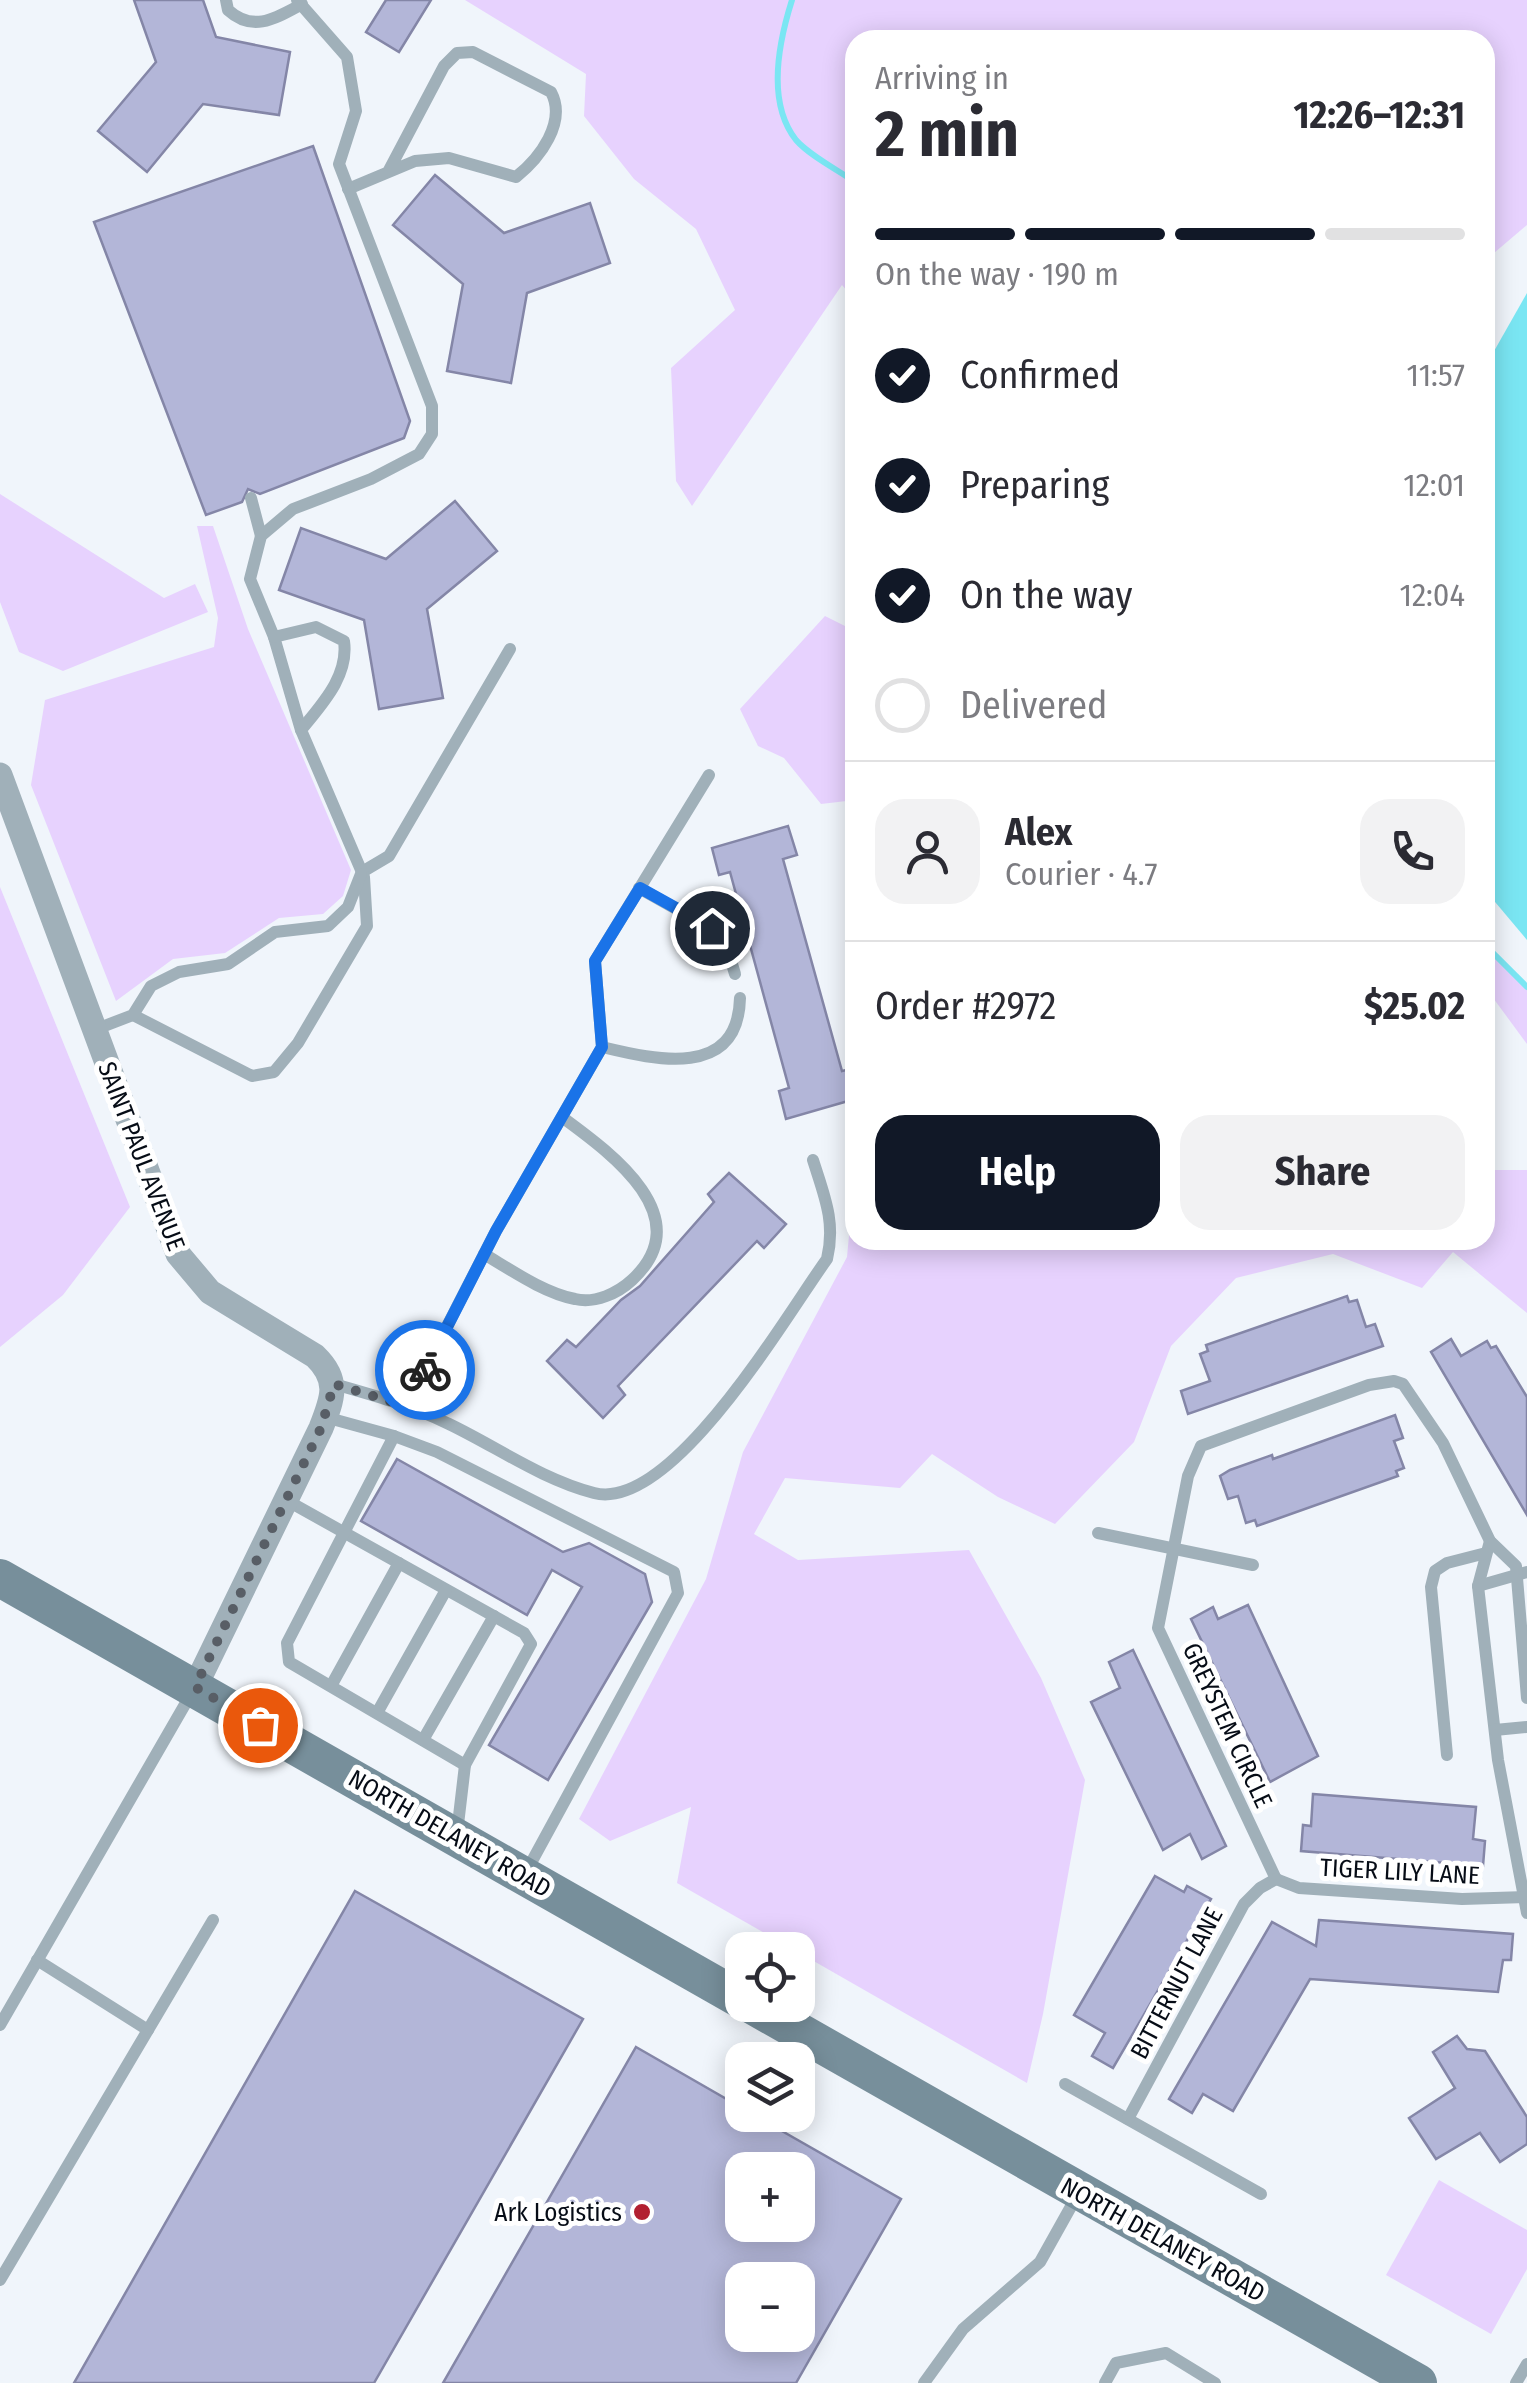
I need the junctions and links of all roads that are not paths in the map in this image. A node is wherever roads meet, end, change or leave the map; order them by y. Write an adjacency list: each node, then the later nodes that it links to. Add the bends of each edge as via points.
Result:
1 (226, 0): 2 (lane, via 228,10 248,22 270,22)
2 (299, 2): 4 (lane, via 346,58 356,112 339,164)
3 (388, 172): 3 (lane, via 449,158 516,177 558,120 557,104 551,92 474,52 456,53); 4 (lane)
4 (348, 189): 6 (lane, via 432,406 432,434 419,454 293,509)
5 (250, 498): 6 (lane)
6 (261, 536): 7 (lane, via 250,579)
7 (274, 637): 9 (lane); 9 (lane, via 316,627 344,640 341,675)
8 (510, 649): 12 (lane, via 388,856)
9 (301, 730): 12 (lane)
10 (709, 774): 13 (lane)
11 (0, 775): 17 (street, SAINT PAUL AVENUE)
12 (362, 872): 16 (lane, via 348,907 328,926 275,932 228,964 179,972 151,986); 16 (lane, via 367,926 274,1072 252,1076)
13 (640, 888): 14 (lane, via 712,928 726,944); 18 (lane, via 595,961)
14 (736, 974)
15 (740, 998): 18 (lane, via 740,1024 720,1049 685,1059)
16 (134, 1015): 17 (lane)
17 (93, 1030): 22 (street, SAINT PAUL AVENUE, via 178,1254 210,1292 315,1356)
18 (602, 1047): 19 (lane)
19 (562, 1117): 21 (lane); 21 (lane, via 608,1150 650,1200 658,1222 648,1264 601,1299 576,1300)
20 (812, 1160): 23 (lane, via 832,1223 827,1259 722,1412 640,1486 598,1494)
21 (484, 1254): 23 (lane)
22 (334, 1384): 23 (lane); 24 (street)
23 (406, 1406)
24 (325, 1417): 25 (lane); 26 (street)
25 (394, 1436): 28 (lane); 48 (lane, via 674,1572 678,1593)
26 (286, 1500): 28 (lane); 39 (street)
27 (1098, 1533): 29 (lane)
28 (345, 1534): 31 (lane); 38 (lane, via 287,1643 290,1662)
29 (1173, 1547): 30 (lane, GREYSTEM CIRCLE, via 1201,1446 1394,1381 1412,1393 1443,1443); 32 (lane); 49 (lane, GREYSTEM CIRCLE, via 1158,1628)
30 (1488, 1547): 33 (lane, GREYSTEM CIRCLE); 35 (lane); 45 (lane, via 1447,1562 1431,1588)
31 (399, 1563): 36 (lane); 38 (lane)
32 (1253, 1564)
33 (1522, 1574): 35 (lane); 40 (lane)
34 (0, 1578): 39 (street, NORTH DELANEY ROAD)
35 (1478, 1586): 43 (lane)
36 (446, 1590): 37 (lane); 41 (lane)
37 (494, 1616): 44 (lane); 46 (lane, via 531,1644)
38 (331, 1686): 41 (lane)
39 (195, 1687): 47 (street, NORTH DELANEY ROAD); 53 (lane)
40 (1527, 1698)
41 (378, 1713): 44 (lane)
42 (1527, 1727): 43 (lane)
43 (1495, 1730): 50 (lane)
44 (423, 1740): 46 (lane)
45 (1446, 1755)
46 (464, 1765): 47 (lane)
47 (457, 1837): 48 (street, NORTH DELANEY ROAD)
48 (524, 1875): 54 (street, NORTH DELANEY ROAD)
49 (1276, 1879): 50 (lane, TIGER LILY LANE, via 1298,1888); 59 (lane, BITTERNUT LANE, via 1244,1904)
50 (1525, 1898): 51 (lane)
51 (1527, 1913)
52 (214, 1920): 57 (lane)
53 (37, 1960): 56 (lane); 57 (lane)
54 (725, 1990)
55 (782, 2022): 60 (street, NORTH DELANEY ROAD)
56 (0, 2025)
57 (148, 2030): 62 (lane)
58 (1065, 2084): 59 (lane)
59 (1128, 2119): 61 (lane)
60 (1079, 2192): 64 (lane, via 1040,2262 964,2329); 67 (street, NORTH DELANEY ROAD)
61 (1261, 2194)
62 (0, 2280)
63 (1527, 2364): 68 (lane)
64 (924, 2383)
65 (1105, 2383): 66 (lane, via 1116,2364 1166,2353)
66 (1214, 2383)
67 (1418, 2383)
68 (1516, 2383)

